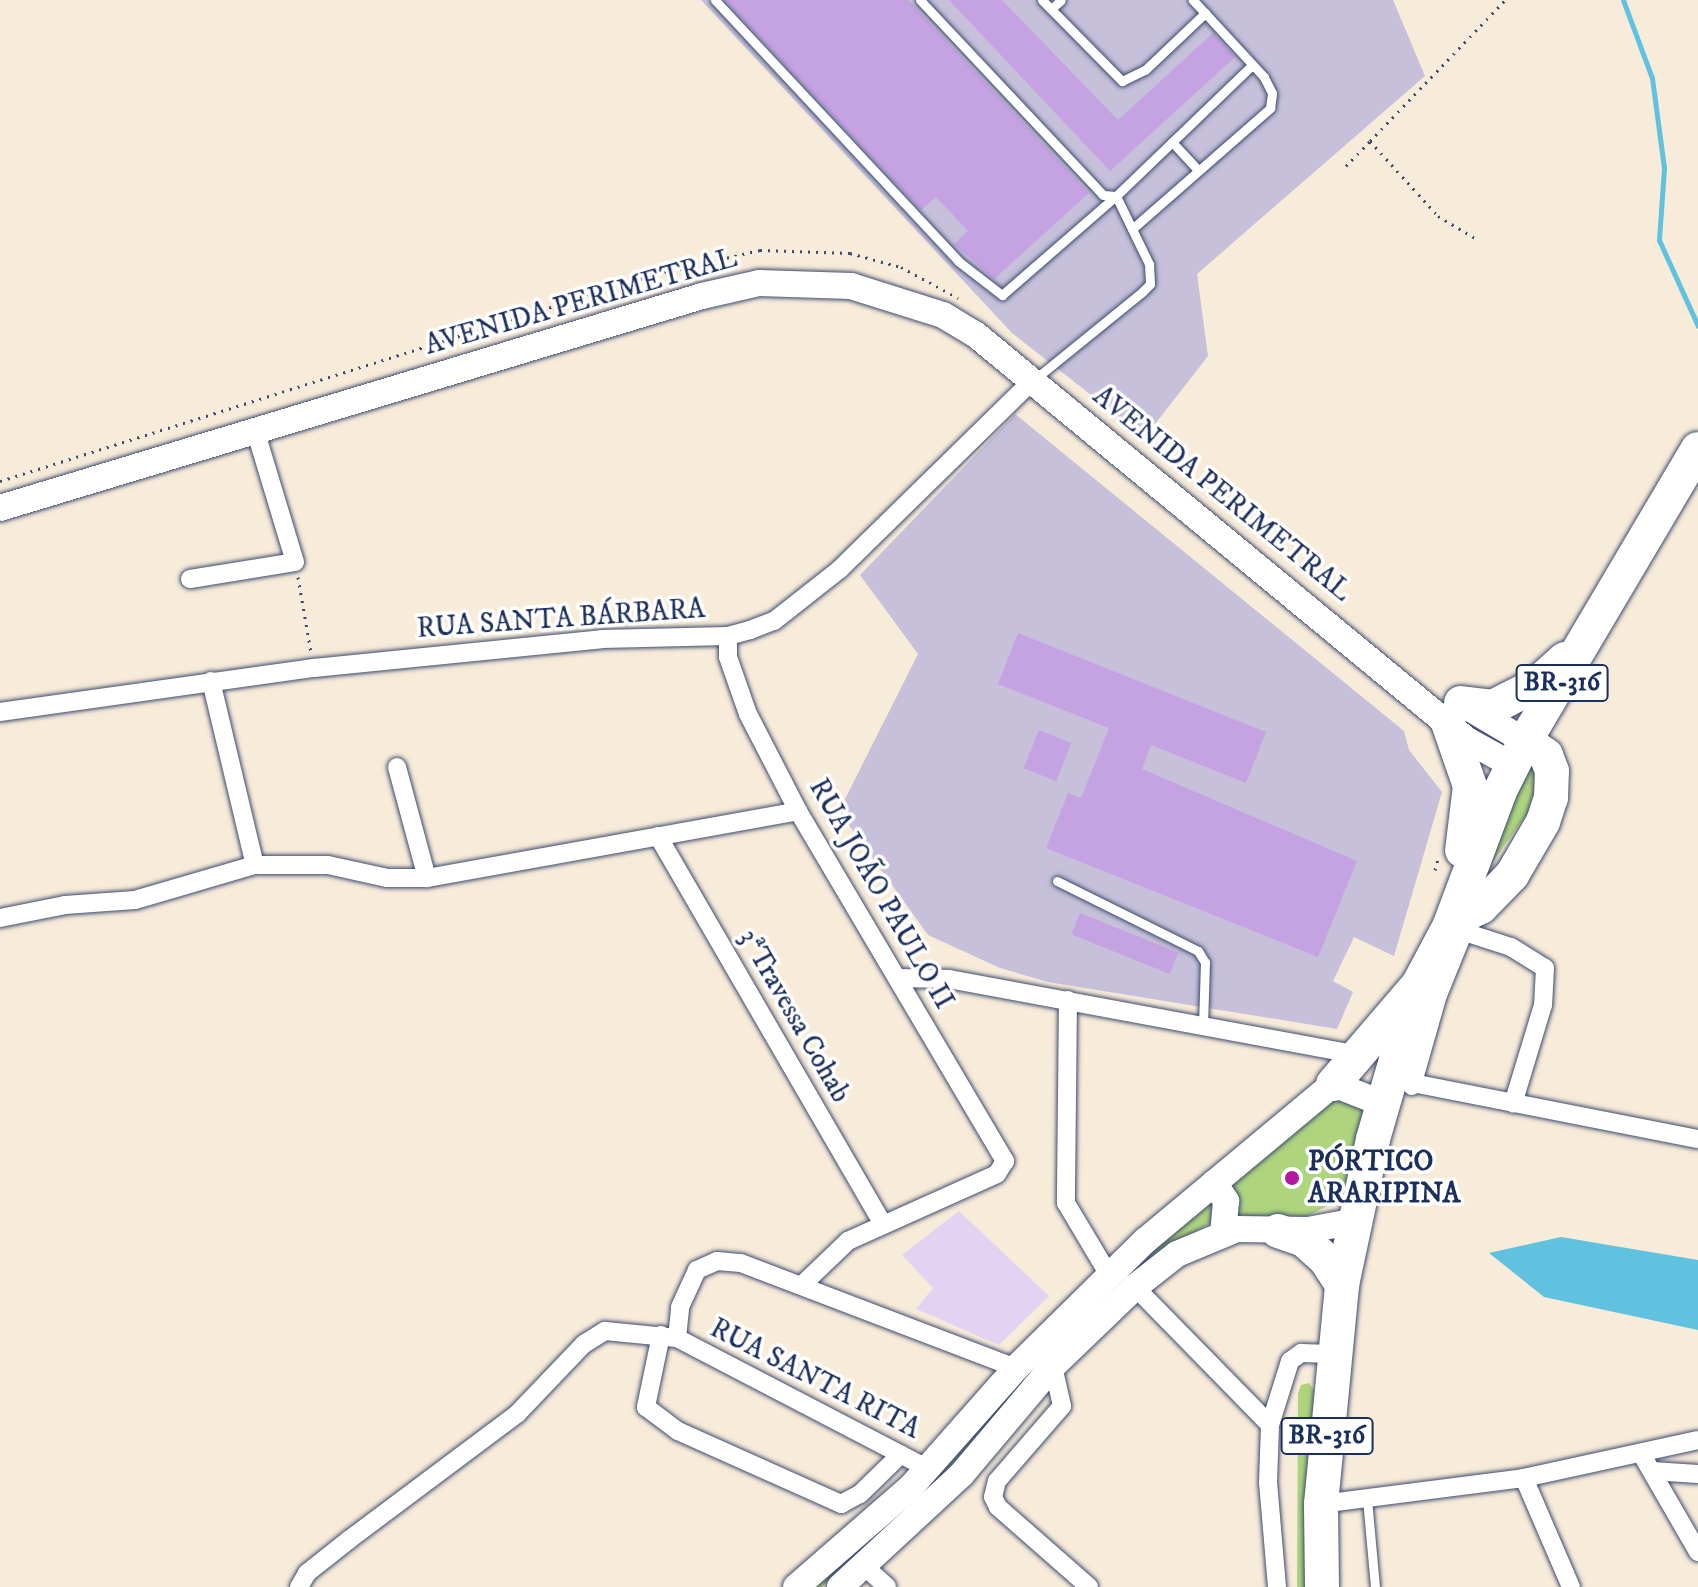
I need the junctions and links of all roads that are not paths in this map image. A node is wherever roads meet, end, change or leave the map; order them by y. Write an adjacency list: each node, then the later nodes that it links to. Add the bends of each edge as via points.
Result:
1 (715, 0): 11 (lane, via 992,291 1008,294 1020,285)
2 (920, 0): 11 (lane, via 1103,195)
3 (1042, 0): 6 (lane)
4 (1061, 0): 6 (lane)
5 (1195, 1): 7 (lane)
6 (1051, 9): 7 (lane, via 1122,81 1145,70)
7 (1205, 13): 8 (lane)
8 (1252, 65): 9 (lane); 10 (lane, via 1272,93 1270,108)
9 (1172, 142): 10 (lane); 11 (lane)
10 (1197, 169): 12 (lane)
11 (1116, 196): 12 (lane)
12 (1132, 229): 13 (lane, via 1149,264 1150,284)
13 (1032, 381): 14 (main road, AVENIDA PERIMETRAL, via 975,334 900,298 807,281 759,283 667,306); 19 (street, RUA SANTA BÁRBARA, via 840,569 774,621); 22 (main road, AVENIDA PERIMETRAL, via 1399,681)
14 (256, 433): 16 (main road, AVENIDA PERIMETRAL); 17 (street, via 295,562)
15 (1698, 449): 18 (highway, BR-316)
16 (0, 508)
17 (190, 579)
18 (1598, 624): 22 (highway, via 1560,665 1515,697 1493,707); 23 (highway, BR-316)
19 (728, 636): 20 (street, RUA SANTA BÁRBARA, via 617,638); 25 (street, RUA JOÃO PAULO II, via 728,657 748,714)
20 (211, 681): 21 (street, RUA SANTA BÁRBARA); 27 (street)
21 (0, 712)
22 (1454, 712): 23 (main road, AVENIDA PERIMETRAL); 29 (highway, via 1470,786)
23 (1520, 754): 29 (highway, BR-316); 32 (highway, via 1546,755 1552,771 1543,822 1512,875)
24 (397, 767): 28 (street)
25 (798, 811): 26 (street); 33 (street, RUA JOÃO PAULO II)
26 (658, 836): 28 (street); 44 (street, 3ªTravessa Cohab)
27 (255, 865): 28 (street, via 328,865 387,878); 31 (street, via 146,898 65,905)
28 (427, 878)
29 (1448, 880): 32 (highway, BR-316)
30 (1057, 881): 36 (lane, via 1198,951 1205,962)
31 (0, 918)
32 (1455, 927): 34 (highway, BR-316); 39 (street, via 1438,995); 40 (street, via 1511,947 1545,968 1543,1005)
33 (897, 978): 35 (street, via 949,979); 44 (street, RUA JOÃO PAULO II, via 1002,1152 1002,1170)
34 (1418, 985): 37 (highway); 39 (highway, BR-316)
35 (1068, 1000): 36 (street); 47 (street, via 1066,1203)
36 (1203, 1025): 37 (street)
37 (1360, 1055): 38 (highway)
38 (1333, 1084): 39 (main road); 42 (main road)
39 (1396, 1090): 40 (street); 43 (highway, BR-316)
40 (1513, 1104): 41 (street)
41 (1698, 1139)
42 (1214, 1183): 46 (main road, via 1226,1201); 47 (main road)
43 (1356, 1221): 45 (main road, via 1329,1229); 49 (highway, BR-316)
44 (882, 1223): 48 (street, via 848,1241)
45 (1278, 1231): 46 (main road); 49 (highway, via 1304,1240)
46 (1223, 1233): 50 (main road, via 1177,1254)
47 (1109, 1275): 54 (main road)
48 (804, 1283): 51 (street, via 717,1261 697,1270 688,1283); 54 (street)
49 (1342, 1285): 52 (highway, BR-316)
50 (1135, 1287): 53 (main road); 55 (street)
51 (669, 1337): 57 (street, RUA SANTA RITA); 57 (street, via 646,1407 678,1431 841,1504 860,1494); 66 (street, RUA SANTA RITA, via 622,1329 592,1337 517,1414)
52 (1332, 1354): 55 (street, via 1301,1353 1290,1361); 63 (highway, BR-316)
53 (1053, 1366): 65 (main road, via 962,1474); 70 (street, via 1062,1406 1012,1461 993,1497)
54 (1016, 1368): 59 (main road)
55 (1270, 1425): 71 (street, via 1268,1483)
56 (1698, 1440): 58 (street)
57 (901, 1454): 59 (street, RUA SANTA RITA)
58 (1647, 1463): 60 (street); 61 (street); 64 (street)
59 (929, 1469): 67 (main road)
60 (1698, 1474)
61 (1524, 1478): 62 (street); 74 (street)
62 (1367, 1499): 63 (street); 73 (lane)
63 (1321, 1504): 72 (highway, BR-316)
64 (1698, 1552)
65 (864, 1566): 68 (main road); 69 (street)
66 (303, 1580)
67 (796, 1587)
68 (840, 1587)
69 (887, 1587)
70 (1089, 1587)
71 (1277, 1587)
72 (1322, 1587)
73 (1375, 1587)
74 (1571, 1587)

